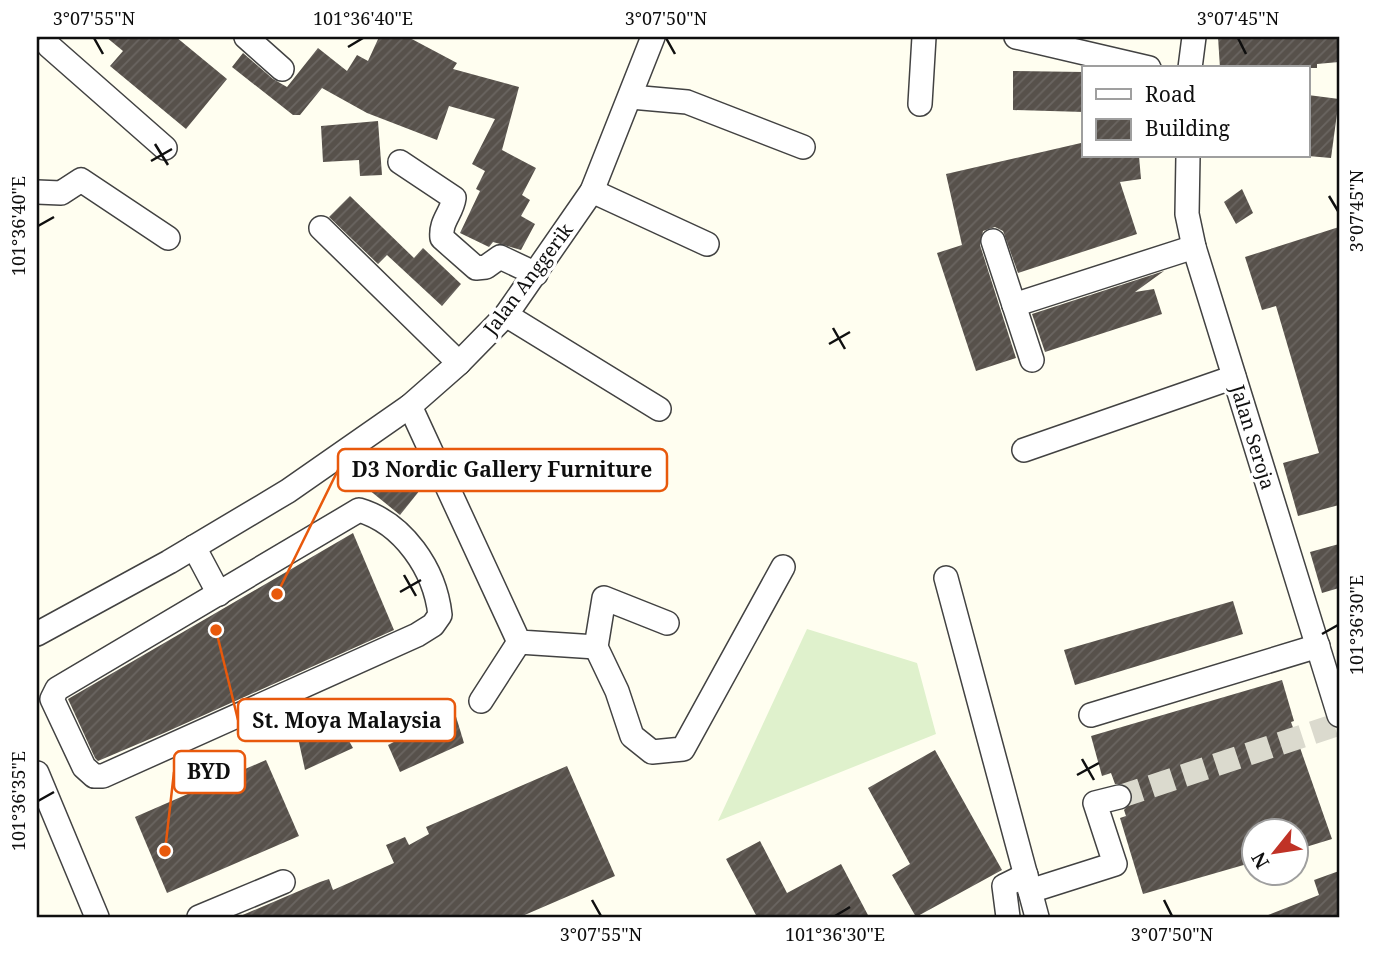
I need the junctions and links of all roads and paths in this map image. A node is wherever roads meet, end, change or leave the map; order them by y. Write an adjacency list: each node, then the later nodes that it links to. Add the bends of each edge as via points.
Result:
1 (246, 37): 9 (street)
2 (653, 37): 10 (street, Jalan Anggerik)
3 (924, 37): 11 (street)
4 (1016, 37): 7 (street)
5 (1194, 37): 8 (street)
6 (48, 46): 13 (street)
7 (1140, 66)
8 (1190, 66)
9 (282, 69)
10 (631, 97): 12 (street, via 687,102); 16 (street, Jalan Anggerik)
11 (920, 104)
12 (803, 147)
13 (165, 148)
14 (1188, 158): 22 (street, Jalan Seroja, via 1187,214)
15 (401, 162): 23 (street, via 454,198 441,228 442,238 476,268 500,257)
16 (592, 191): 21 (street); 23 (street, Jalan Anggerik)
17 (37, 192): 19 (street, via 61,193 81,180)
18 (321, 228): 27 (street)
19 (168, 238)
20 (993, 241): 24 (street)
21 (708, 244)
22 (1194, 247): 24 (street); 28 (street, Jalan Seroja)
23 (536, 274): 25 (street, Jalan Anggerik)
24 (1014, 305): 26 (street)
25 (506, 315): 27 (street, Jalan Anggerik); 30 (street)
26 (1032, 360)
27 (459, 363): 29 (street, Jalan Anggerik)
28 (1234, 377): 31 (street); 39 (street, Jalan Seroja)
29 (410, 406): 32 (street, Jalan Anggerik, via 288,491); 38 (street)
30 (659, 408)
31 (1024, 450)
32 (194, 547): 35 (street); 37 (street, Jalan Anggerik)
33 (783, 567): 40 (street, via 683,748 652,752 632,736)
34 (946, 578): 48 (street)
35 (219, 594): 35 (street, via 57,689 52,699 84,767 94,776 103,776 417,635 440,615 438,599 411,544 375,515 359,510)
36 (667, 623): 40 (street, via 604,598)
37 (37, 634)
38 (519, 642): 40 (street); 41 (street)
39 (1318, 646): 42 (street); 43 (street, Jalan Seroja)
40 (596, 647)
41 (481, 701)
42 (1091, 715)
43 (1339, 715)
44 (37, 773): 46 (street)
45 (1119, 797): 48 (street, via 1095,803 1115,864)
46 (41, 798): 49 (street)
47 (283, 882): 50 (street)
48 (1028, 883): 51 (street, via 1004,886); 52 (street)
49 (102, 913)
50 (199, 917)
51 (1008, 917)
52 (1037, 917)

